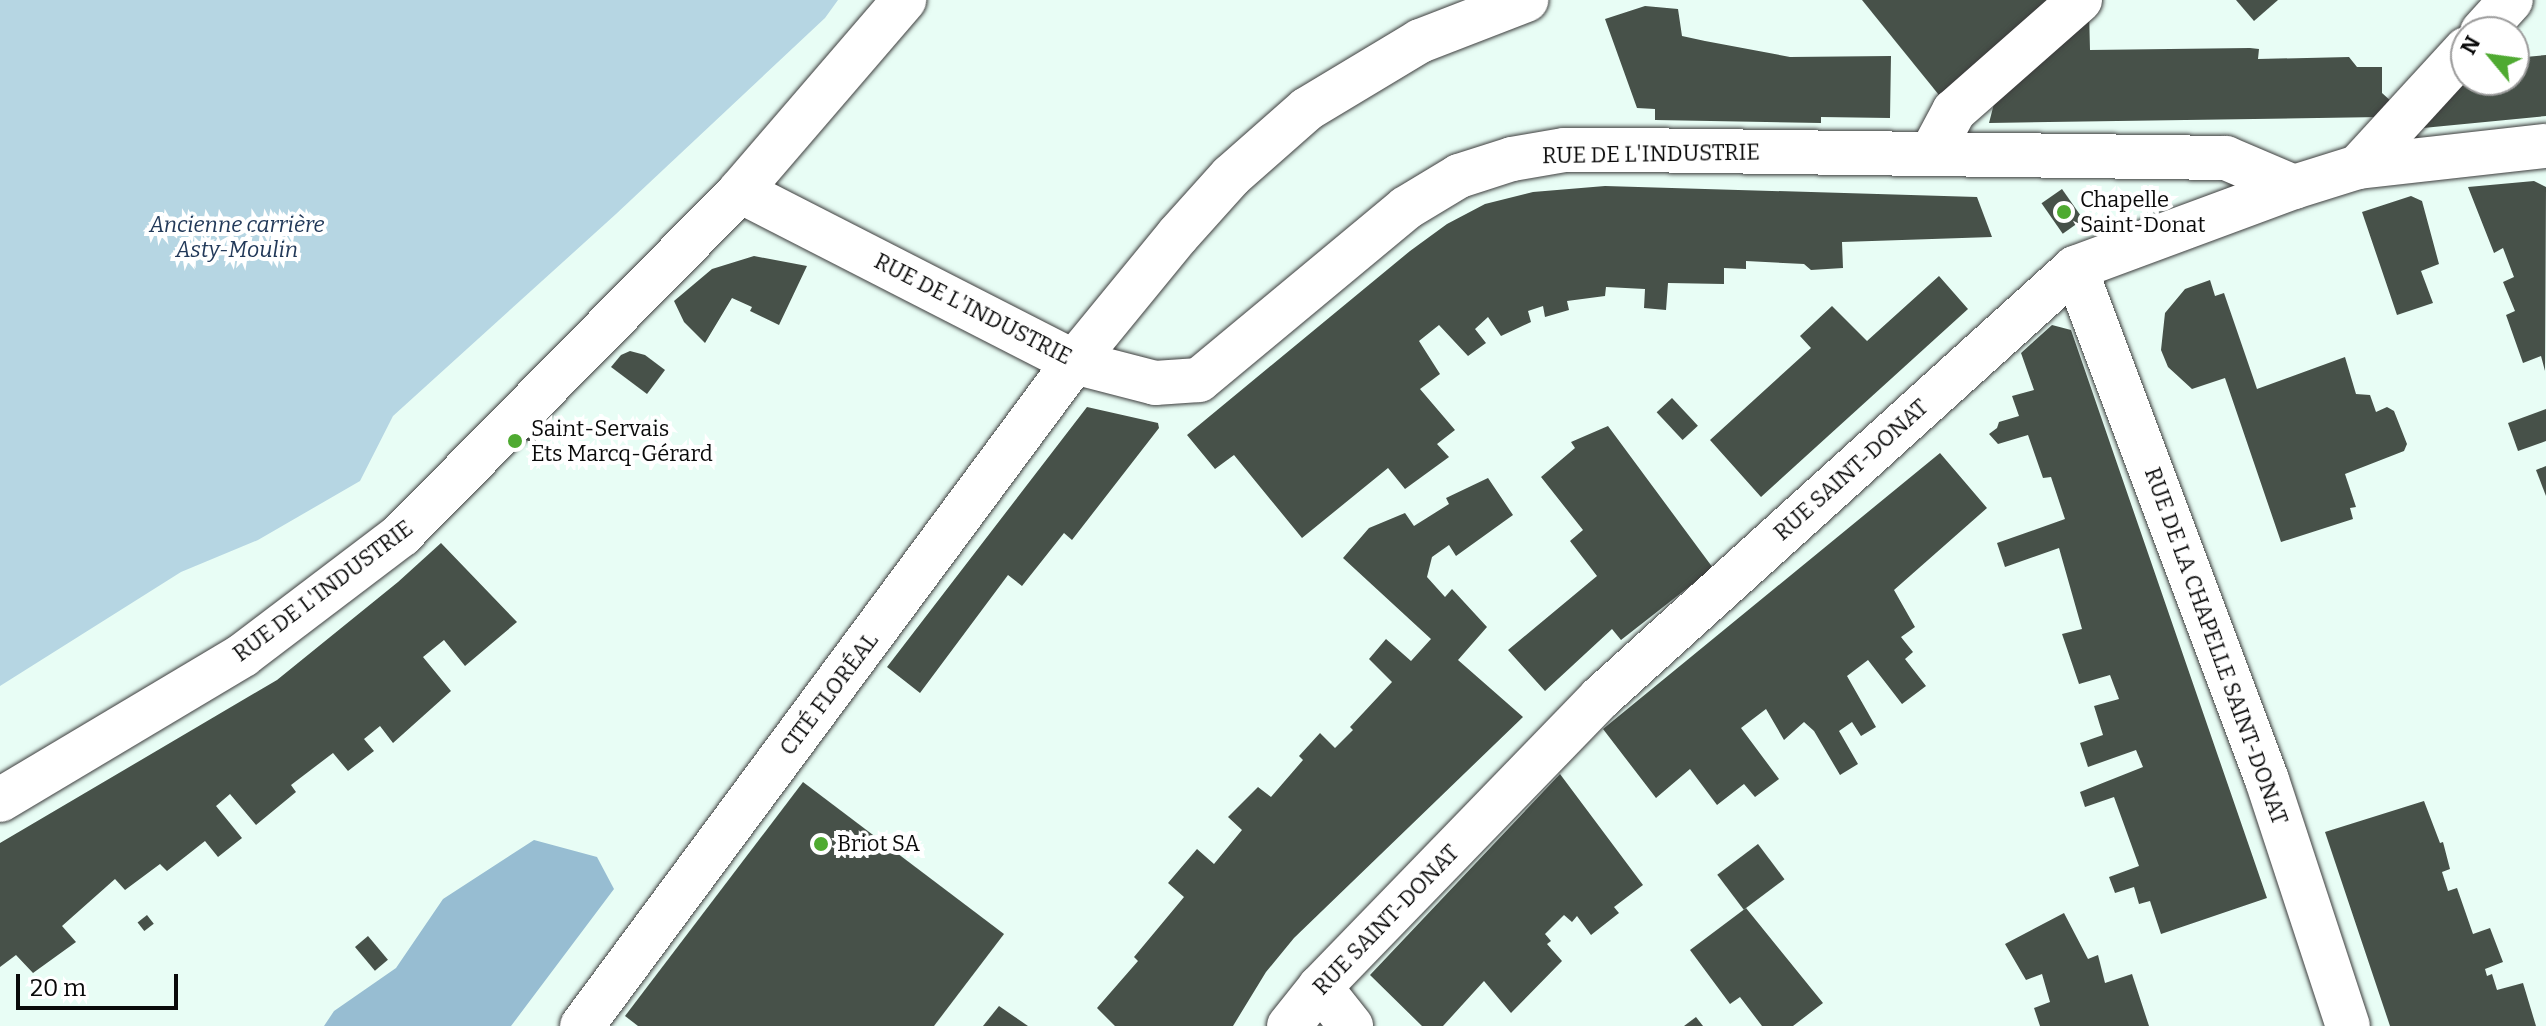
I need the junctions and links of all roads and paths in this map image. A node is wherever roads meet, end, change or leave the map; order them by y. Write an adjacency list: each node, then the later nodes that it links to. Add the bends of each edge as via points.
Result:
1 (904, 0): 11 (street)
2 (1526, 0): 13 (street, CITÉ FLORÉAL, via 1420,41 1307,109 1231,176)
3 (2080, 0): 8 (street, via 1954,111)
4 (2511, 0): 5 (street)
5 (2496, 16)
6 (2450, 66): 9 (street)
7 (2546, 146): 9 (street, RUE SAINT-DONAT)
8 (1931, 154): 10 (street, RUE DE L'INDUSTRIE, via 2226,158); 13 (street, RUE DE L'INDUSTRIE, via 1564,150 1512,159 1459,176 1406,208 1199,380 1155,383)
9 (2358, 167): 10 (street, RUE SAINT-DONAT)
10 (2294, 187): 12 (street, RUE SAINT-DONAT)
11 (740, 191): 13 (street, RUE DE L'INDUSTRIE); 14 (street, RUE DE L'INDUSTRIE, via 401,535 243,655)
12 (2075, 268): 15 (street, RUE SAINT-DONAT, via 1600,698); 19 (street, RUE DE LA CHAPELLE SAINT-DONAT, via 2267,780)
13 (1074, 362): 16 (street, CITÉ FLORÉAL)
14 (0, 800)
15 (1320, 987): 17 (street, RUE SAINT-DONAT); 18 (street)
16 (582, 1026)
17 (1289, 1026)
18 (1351, 1026)
19 (2348, 1026)

